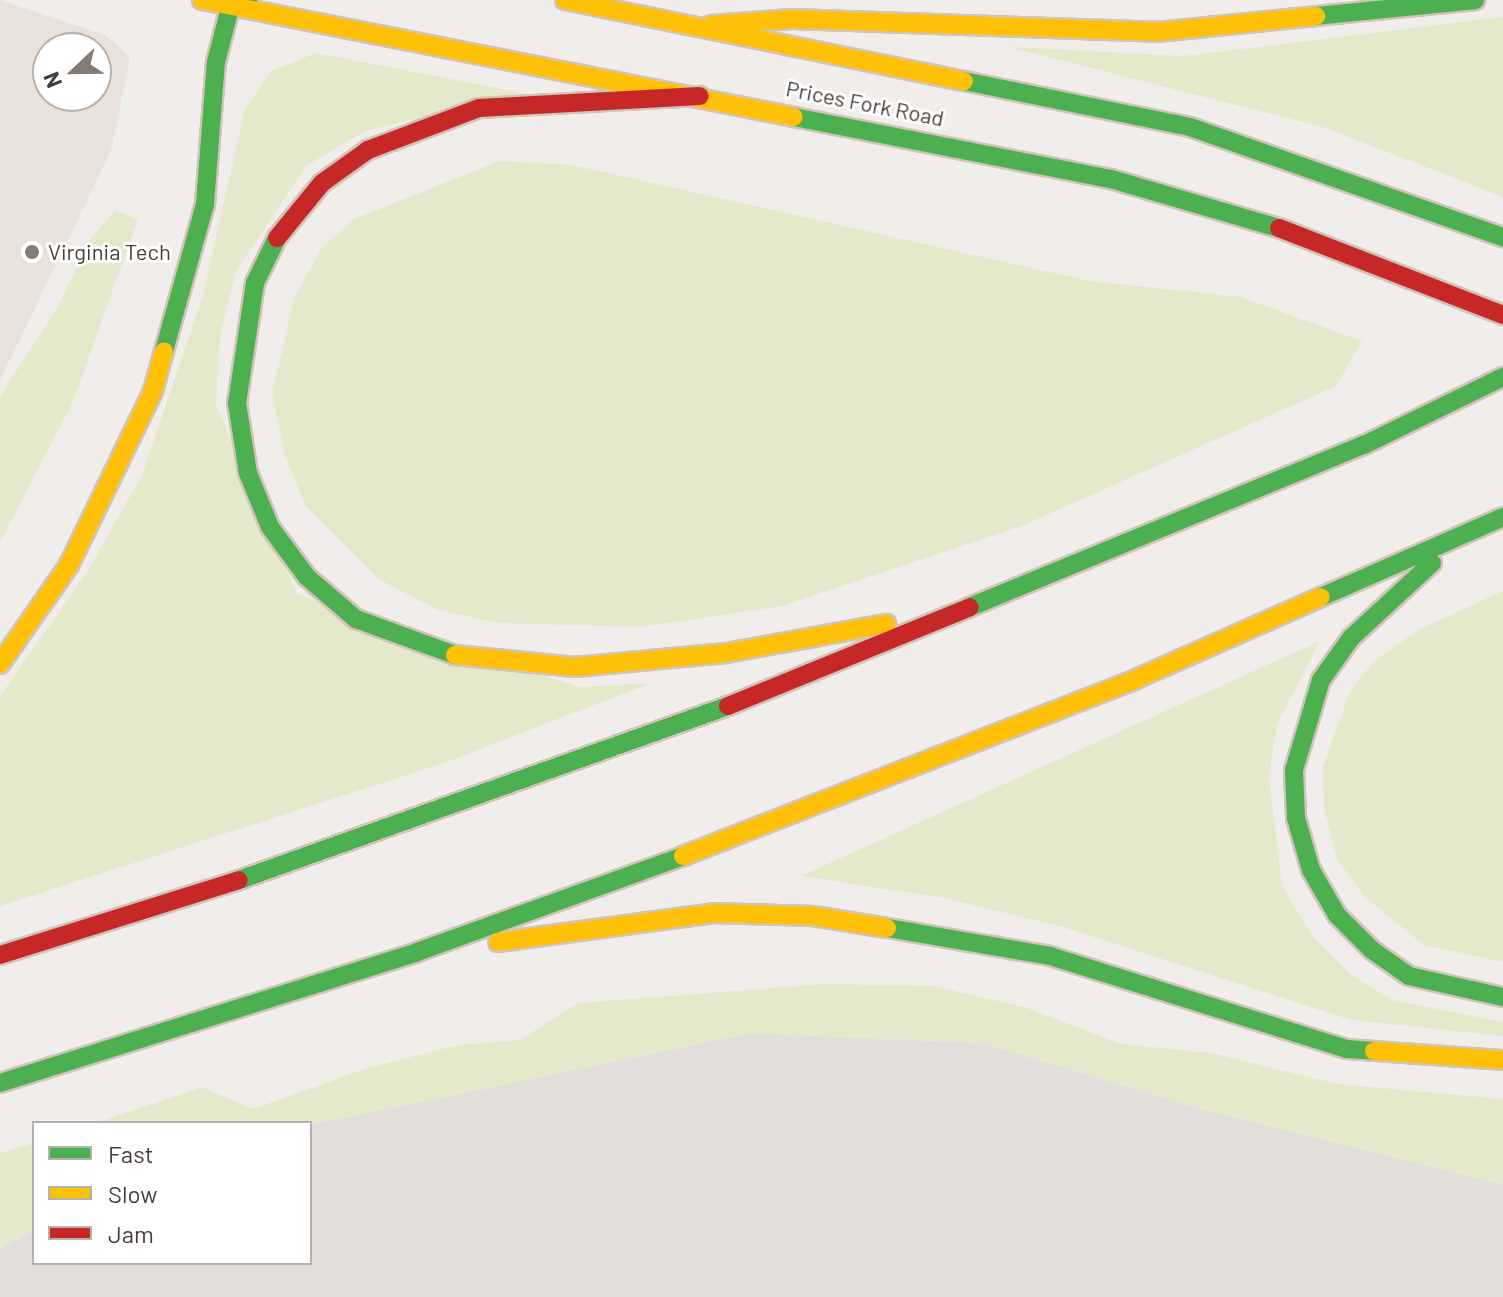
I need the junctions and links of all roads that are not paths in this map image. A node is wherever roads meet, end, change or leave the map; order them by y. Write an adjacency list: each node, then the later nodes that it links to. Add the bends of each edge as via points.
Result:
1 (202, 0): 5 (main road, Prices Fork Road)
2 (248, 0): 5 (main road)
3 (565, 0): 6 (main road, Prices Fork Road)
4 (1475, 0): 6 (main road, via 1157,32 792,19)
5 (230, 8): 7 (main road, Prices Fork Road); 14 (main road, via 216,62 205,204 153,391 69,565)
6 (711, 25): 8 (main road, Prices Fork Road, via 1190,127)
7 (700, 96): 9 (main road, Prices Fork Road, via 1111,179 1257,220); 13 (main road, via 479,108 368,150 322,183 282,228 255,283 241,341 237,403 248,473 270,527 307,577 356,619 428,650 498,664 575,667 726,653)
8 (1503, 237)
9 (1503, 315)
10 (1503, 377): 13 (main road, via 1364,445)
11 (1503, 517): 12 (main road)
12 (1455, 541): 15 (main road, via 944,758); 17 (main road, via 1351,638 1321,680 1294,770 1296,818 1311,870 1337,915 1372,950 1409,976)
13 (979, 607): 16 (main road, via 458,807)
14 (0, 664)
15 (417, 952): 18 (main road, via 714,913 813,916 1050,956 1347,1049); 19 (main road)
16 (0, 955)
17 (1503, 997)
18 (1503, 1060)
19 (0, 1083)

